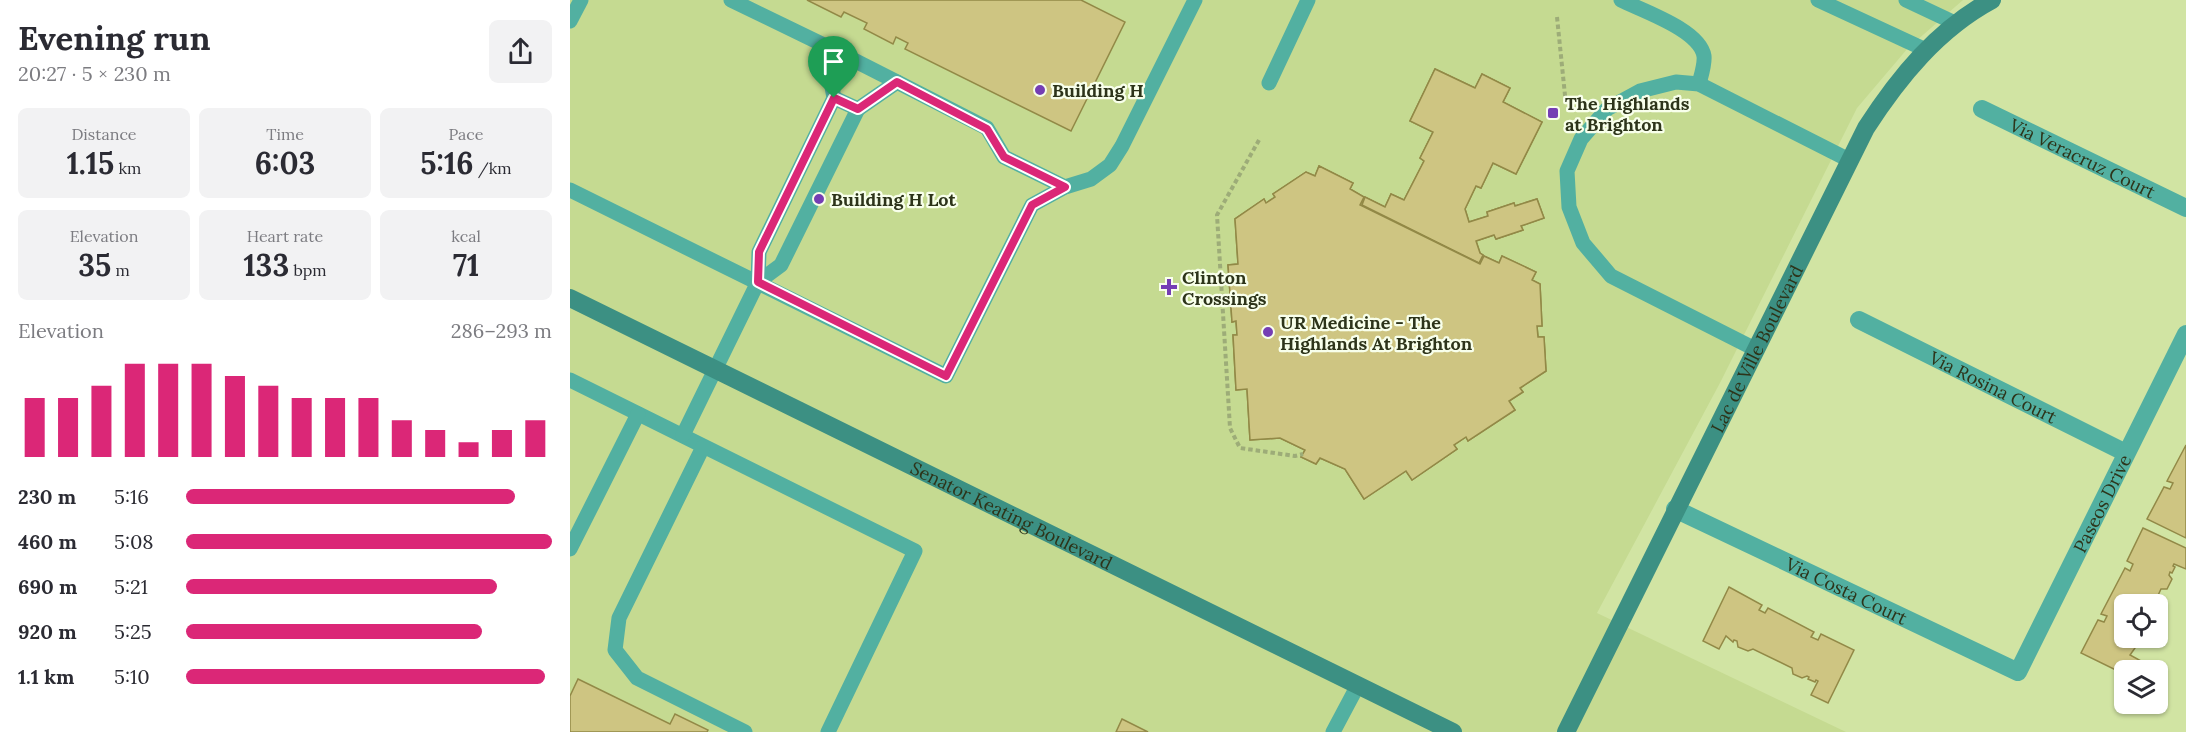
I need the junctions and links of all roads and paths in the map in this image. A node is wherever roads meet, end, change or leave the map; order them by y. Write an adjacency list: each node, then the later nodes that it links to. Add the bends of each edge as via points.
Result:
1 (581, 0): 10 (lane)
2 (731, 0): 12 (lane)
3 (1195, 0): 23 (lane, via 1110,165 1091,179)
4 (1308, 0): 15 (lane)
5 (1621, 0): 16 (lane, via 1689,34 1700,45 1704,57)
6 (1818, 0): 13 (lane)
7 (1906, 0): 11 (lane)
8 (1992, 0): 11 (street, Lac de Ville Boulevard)
9 (1557, 17): 18 (path)
10 (570, 21)
11 (1957, 24): 13 (street, Lac de Ville Boulevard)
12 (830, 48): 14 (lane); 17 (lane)
13 (1926, 50): 22 (street, Lac de Ville Boulevard, via 1887,95)
14 (897, 82): 19 (lane); 23 (lane, via 987,129 1004,157)
15 (1269, 83)
16 (1699, 84): 22 (lane); 30 (lane, via 1676,82 1640,91 1607,109 1581,140 1567,171 1569,207 1583,243 1611,276)
17 (834, 98): 19 (lane); 26 (lane, via 759,252)
18 (1566, 105)
19 (858, 109): 26 (lane, via 781,265)
20 (1982, 109): 25 (street, Via Veracruz Court)
21 (1259, 140): 37 (path, via 1217,215 1230,428 1240,448)
22 (1849, 160): 30 (street, Lac de Ville Boulevard)
23 (1065, 187): 26 (lane, via 1032,205 946,376)
24 (570, 190): 26 (lane)
25 (2186, 208)
26 (758, 282): 31 (lane)
27 (570, 298): 31 (street, Senator Keating Boulevard)
28 (1859, 320): 36 (street, Via Rosina Court)
29 (2186, 334): 36 (street, Paseos Drive)
30 (1755, 349): 38 (street, Lac de Ville Boulevard)
31 (715, 369): 34 (lane); 41 (street, Senator Keating Boulevard)
32 (570, 380): 33 (lane)
33 (638, 414): 34 (lane); 39 (lane)
34 (683, 435): 35 (lane)
35 (703, 447): 42 (lane, via 619,618 615,650 637,678); 43 (lane, via 915,551)
36 (2126, 453): 40 (street, Paseos Drive)
37 (1303, 454)
38 (1675, 509): 40 (street, Via Costa Court); 46 (street, Lac de Ville Boulevard)
39 (570, 549)
40 (2018, 672)
41 (1358, 685): 44 (lane); 45 (street, Senator Keating Boulevard)
42 (746, 732)
43 (828, 732)
44 (1333, 732)
45 (1453, 732)
46 (1566, 732)

